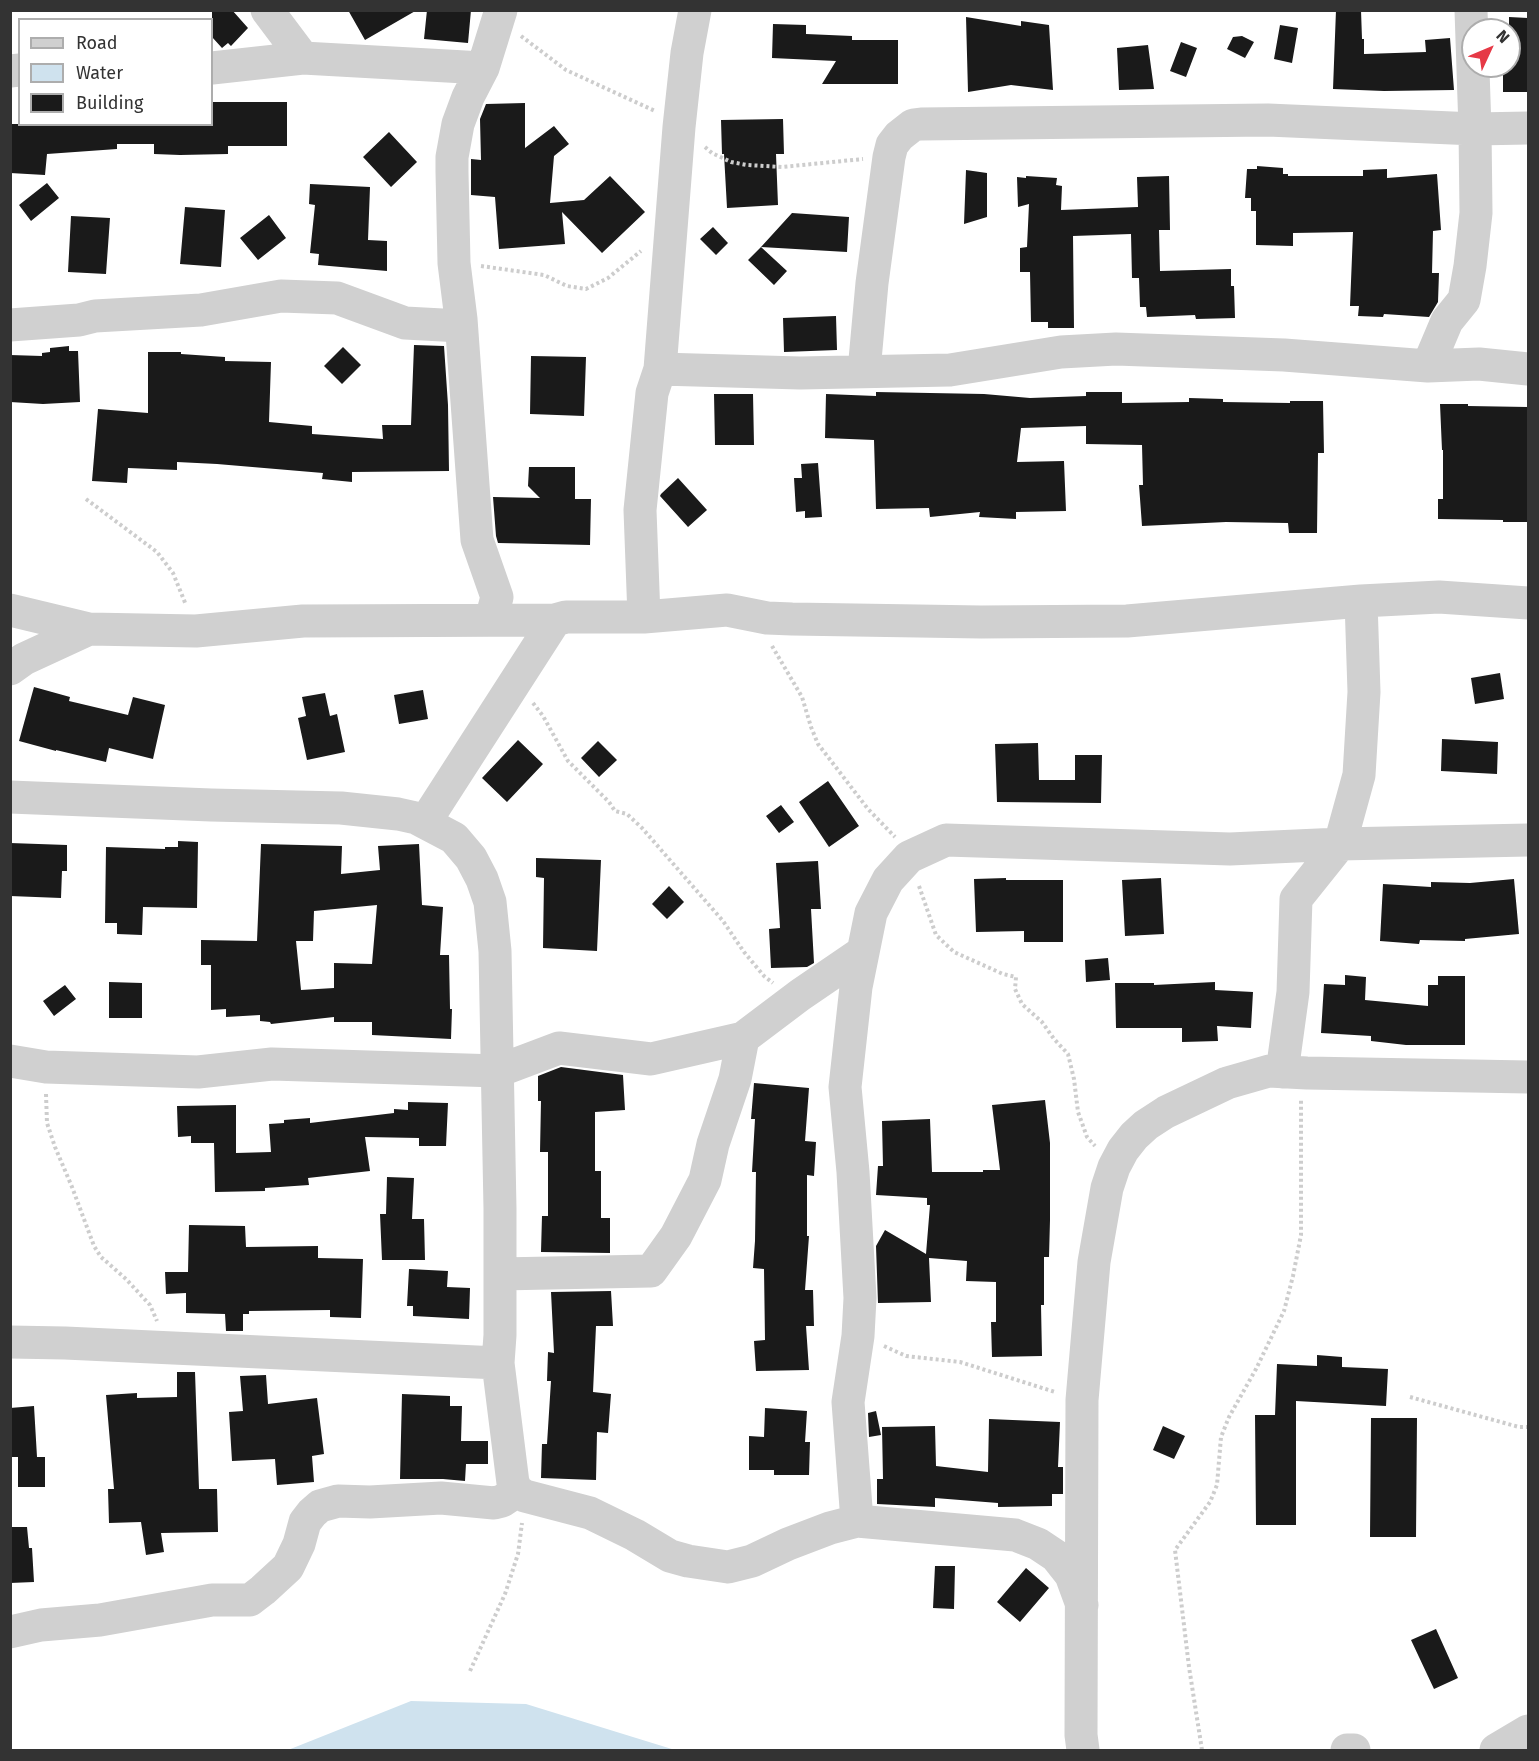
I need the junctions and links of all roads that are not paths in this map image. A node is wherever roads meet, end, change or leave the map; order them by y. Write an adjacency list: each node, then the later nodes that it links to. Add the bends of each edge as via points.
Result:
1 (267, 10): 5 (street)
2 (695, 10): 13 (street, via 679,127)
3 (1471, 10): 9 (street)
4 (500, 15): 7 (street)
5 (303, 58): 6 (street); 7 (street)
6 (213, 68)
7 (483, 68): 11 (street, via 458,124 452,158 454,262)
8 (1528, 128): 9 (street)
9 (1476, 129): 12 (street, via 1476,213 1464,300 1447,321); 15 (street, via 1268,120 913,125 892,145 889,157)
10 (10, 325): 11 (street, via 201,310 281,296 337,298 405,324)
11 (461, 326): 20 (street, via 477,540 497,597)
12 (1428, 366): 14 (street, via 1479,364); 15 (street, via 1284,355 1116,349 1061,352 950,370)
13 (660, 369): 15 (street); 19 (street, via 652,393 640,510)
14 (1528, 369)
15 (864, 372)
16 (1361, 601): 17 (street, via 1439,597); 19 (street, via 1127,621 792,619 727,610); 27 (street, via 1364,692 1359,775)
17 (1528, 603)
18 (10, 610): 22 (street)
19 (644, 617): 21 (street)
20 (491, 620): 21 (street); 22 (street, via 303,621 196,631)
21 (555, 620): 25 (street)
22 (89, 629): 23 (street)
23 (10, 669)
24 (10, 797): 25 (street, via 342,808 398,814)
25 (424, 822): 31 (street, via 454,838 471,858 490,902)
26 (1528, 840): 27 (street)
27 (1340, 844): 28 (street, via 1230,849 946,840 909,857 888,880 871,913); 32 (street, via 1296,899)
28 (863, 952): 29 (street); 38 (street, via 844,1087 860,1298 848,1402)
29 (743, 1038): 31 (street, via 651,1059 559,1048); 34 (street, via 705,1180 676,1236 651,1271)
30 (10, 1061): 31 (street, via 198,1072 272,1064)
31 (498, 1071): 34 (street)
32 (1292, 1072): 33 (street); 39 (street, via 1269,1071 1227,1083 1166,1112 1134,1136 1114,1167 1094,1262 1082,1400)
33 (1528, 1077)
34 (500, 1274): 36 (street)
35 (10, 1342): 36 (street)
36 (498, 1363): 37 (street, via 513,1484)
37 (521, 1494): 38 (street, via 590,1513 670,1556 728,1567); 40 (street, via 494,1503 441,1498 329,1503 320,1506 305,1522 288,1567 250,1600 212,1600)
38 (857, 1521): 39 (street, via 1015,1535 1056,1556 1071,1575)
39 (1082, 1605): 42 (street)
40 (10, 1632)
41 (1528, 1731): 43 (street)
42 (1083, 1750)
43 (1496, 1750)

